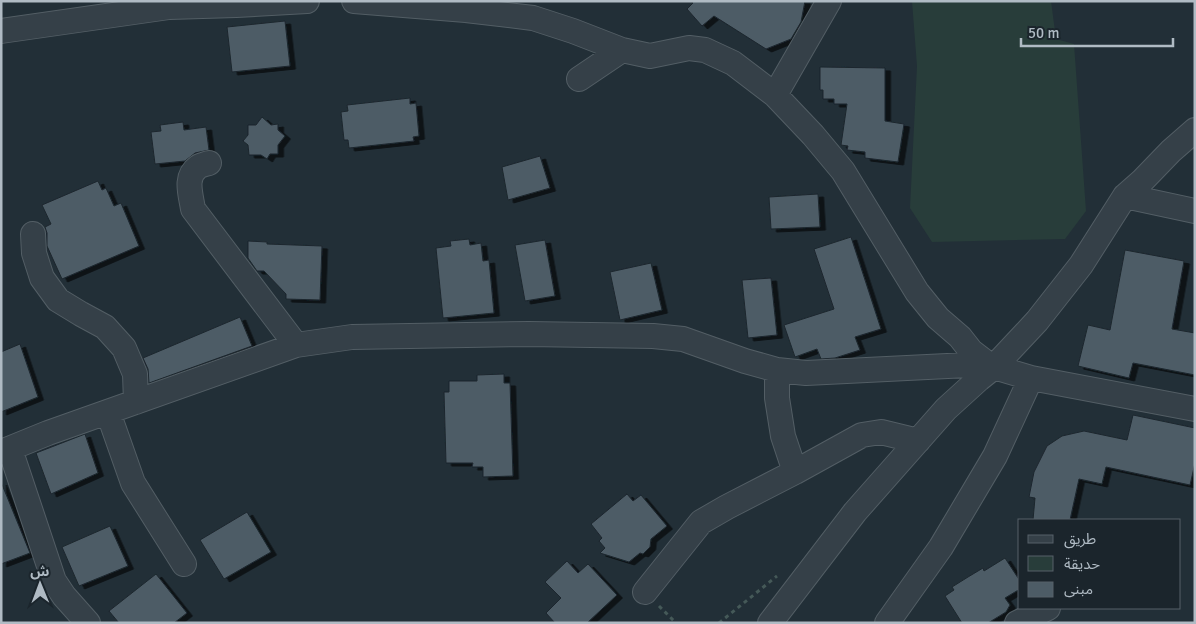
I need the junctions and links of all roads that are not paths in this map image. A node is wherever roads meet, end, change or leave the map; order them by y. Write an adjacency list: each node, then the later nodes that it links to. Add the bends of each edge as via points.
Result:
1 (307, 1): 4 (street, via 170,7)
2 (354, 1): 5 (street, via 533,18)
3 (829, 1): 7 (street)
4 (1, 31)
5 (622, 50): 6 (street); 7 (street, via 650,56 689,48 705,50 733,63)
6 (579, 80)
7 (775, 95): 14 (street, via 843,171 917,292 938,318)
8 (1195, 130): 10 (street)
9 (209, 163): 13 (street, via 198,167 190,176 193,209)
10 (1125, 196): 11 (street); 14 (street, via 1081,265 1037,321)
11 (1195, 211)
12 (33, 234): 17 (street, via 34,253 42,278 58,300 105,327 124,348 135,374)
13 (296, 345): 15 (street, via 352,337 653,336 683,339); 17 (street)
14 (991, 365): 15 (street, via 806,373); 16 (street); 20 (street)
15 (777, 370): 22 (street, via 776,398 783,436)
16 (1032, 378): 18 (street); 28 (street, via 995,456 951,531)
17 (136, 402): 19 (street)
18 (1195, 409)
19 (108, 412): 21 (street); 23 (street, via 134,483)
20 (918, 440): 22 (street, via 881,432 862,435); 27 (street, via 854,512)
21 (6, 450): 26 (street, via 54,581)
22 (795, 472): 24 (street, via 701,522)
23 (184, 564)
24 (645, 592)
25 (1046, 609): 29 (street)
26 (88, 623)
27 (770, 623)
28 (887, 623)
29 (1017, 623)

